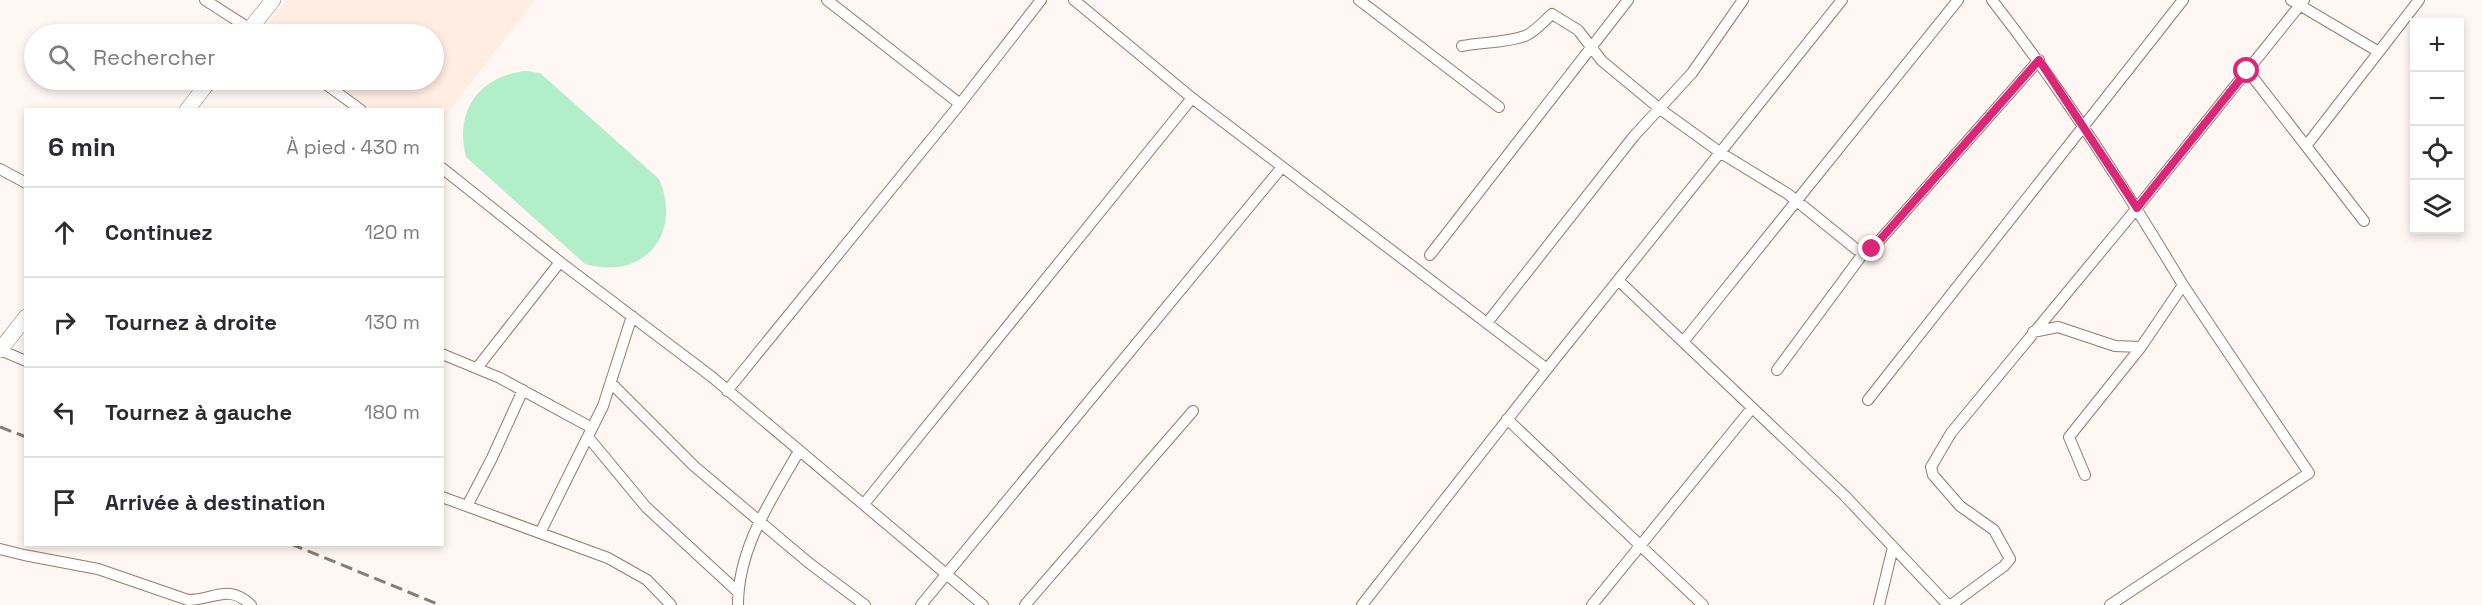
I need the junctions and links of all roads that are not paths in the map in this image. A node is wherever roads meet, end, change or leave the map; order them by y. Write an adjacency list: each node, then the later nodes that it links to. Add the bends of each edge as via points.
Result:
1 (205, 0): 15 (street)
2 (273, 0): 16 (main road)
3 (827, 0): 25 (street)
4 (1041, 0): 25 (street)
5 (1074, 0): 24 (street)
6 (1359, 0): 26 (street)
7 (1628, 0): 18 (street)
8 (1743, 0): 29 (street, via 1692,73)
9 (1842, 0): 32 (street)
10 (1958, 0): 37 (street)
11 (1992, 0): 20 (street)
12 (2183, 0): 30 (street)
13 (2419, 0): 19 (street)
14 (2298, 2): 19 (street); 21 (street)
15 (238, 24)
16 (257, 24)
17 (1462, 46): 18 (street, via 1527,36 1552,14 1578,30)
18 (1592, 46): 29 (street, via 1602,62); 41 (street)
19 (2379, 52): 31 (street)
20 (2039, 60): 30 (street); 40 (street, via 1872,249)
21 (2247, 71): 31 (street); 38 (street)
22 (202, 90): 27 (main road)
23 (334, 90): 28 (street)
24 (1192, 98): 33 (street); 68 (street)
25 (960, 104): 59 (street)
26 (1499, 107)
27 (189, 108)
28 (358, 108)
29 (1660, 109): 32 (street); 47 (street, via 1634,136)
30 (2084, 126): 38 (street); 60 (street)
31 (2306, 146): 39 (street)
32 (1720, 153): 37 (street); 43 (street)
33 (1282, 167): 47 (street); 75 (street)
34 (0, 169): 36 (street)
35 (444, 170): 42 (street)
36 (24, 182)
37 (1796, 201): 40 (street, via 1856,249); 49 (street)
38 (2137, 208): 44 (street); 48 (street)
39 (2364, 221)
40 (1865, 251): 56 (street)
41 (1430, 255)
42 (560, 262): 45 (street); 54 (street)
43 (1618, 280): 49 (street); 55 (street)
44 (2183, 285): 50 (street); 89 (street, via 2309,473)
45 (632, 316): 57 (street); 59 (street)
46 (24, 320): 51 (main road)
47 (1487, 323): 55 (street)
48 (2033, 332): 50 (street, via 2058,327 2115,346); 88 (street, via 1951,433 1931,467 1933,475 1960,506 1994,530 2010,560)
49 (1683, 342): 61 (street)
50 (2141, 346): 66 (street, via 2068,437)
51 (0, 350): 53 (street)
52 (444, 355): 54 (street)
53 (24, 360)
54 (477, 368): 58 (street)
55 (1547, 369): 63 (street)
56 (1777, 370)
57 (612, 384): 64 (street); 70 (street, via 694,466)
58 (523, 390): 64 (street); 69 (street)
59 (727, 391): 65 (street)
60 (1868, 400)
61 (1752, 408): 72 (street); 73 (street)
62 (1193, 411): 83 (street)
63 (1507, 419): 72 (street); 84 (street)
64 (590, 433): 71 (street); 76 (street, via 646,507)
65 (799, 451): 68 (street); 70 (street)
66 (2085, 475)
67 (444, 498): 69 (street)
68 (864, 504): 75 (street)
69 (467, 506): 71 (street)
70 (760, 520): 76 (street, via 747,552); 80 (street)
71 (540, 533): 78 (street, via 632,570)
72 (1641, 545): 85 (street); 86 (street)
73 (1893, 547): 87 (street); 88 (street)
74 (0, 549): 77 (street, via 98,569 188,600 219,593 235,594)
75 (945, 573): 81 (street); 82 (street)
76 (738, 592): 79 (street)
77 (251, 605)
78 (671, 605)
79 (738, 605)
80 (865, 605)
81 (921, 605)
82 (983, 605)
83 (1025, 605)
84 (1362, 605)
85 (1592, 605)
86 (1703, 605)
87 (1879, 605)
88 (1950, 605)
89 (2110, 605)

